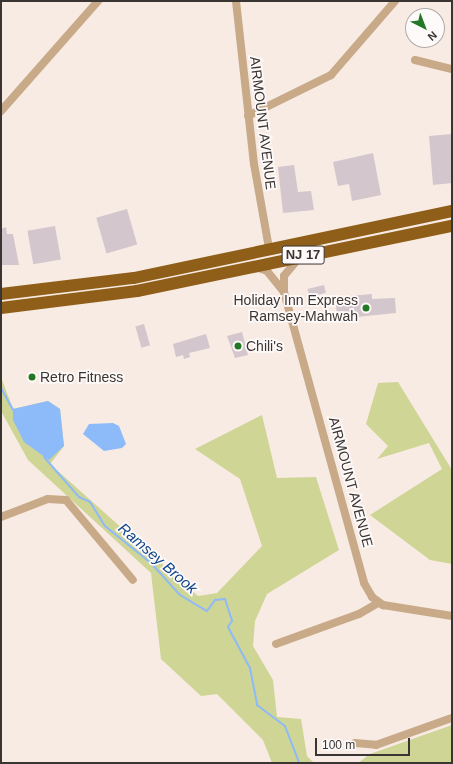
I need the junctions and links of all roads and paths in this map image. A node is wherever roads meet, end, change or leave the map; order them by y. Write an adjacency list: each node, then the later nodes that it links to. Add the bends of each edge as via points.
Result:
1 (98, 1): 6 (street)
2 (236, 1): 7 (street, AIRMOUNT AVENUE)
3 (394, 1): 7 (street, via 331,75)
4 (415, 60): 5 (street)
5 (452, 69)
6 (1, 111)
7 (248, 116): 10 (street, AIRMOUNT AVENUE)
8 (452, 211): 10 (highway, NJ 17)
9 (452, 226): 11 (highway, NJ 17)
10 (270, 248): 14 (highway, NJ 17, via 96,284)
11 (302, 255): 12 (highway, NJ 17); 13 (street, AIRMOUNT AVENUE, via 286,272)
12 (254, 266): 13 (street, AIRMOUNT AVENUE, via 267,271); 15 (highway, NJ 17, via 110,296)
13 (284, 292): 18 (street, AIRMOUNT AVENUE, via 361,574)
14 (1, 294)
15 (1, 308)
16 (1, 517): 17 (street, via 48,499 66,500)
17 (133, 580)
18 (378, 603): 19 (street); 20 (street, via 358,614)
19 (452, 616)
20 (276, 644)
21 (452, 718): 22 (street, via 376,744)
22 (356, 743)

